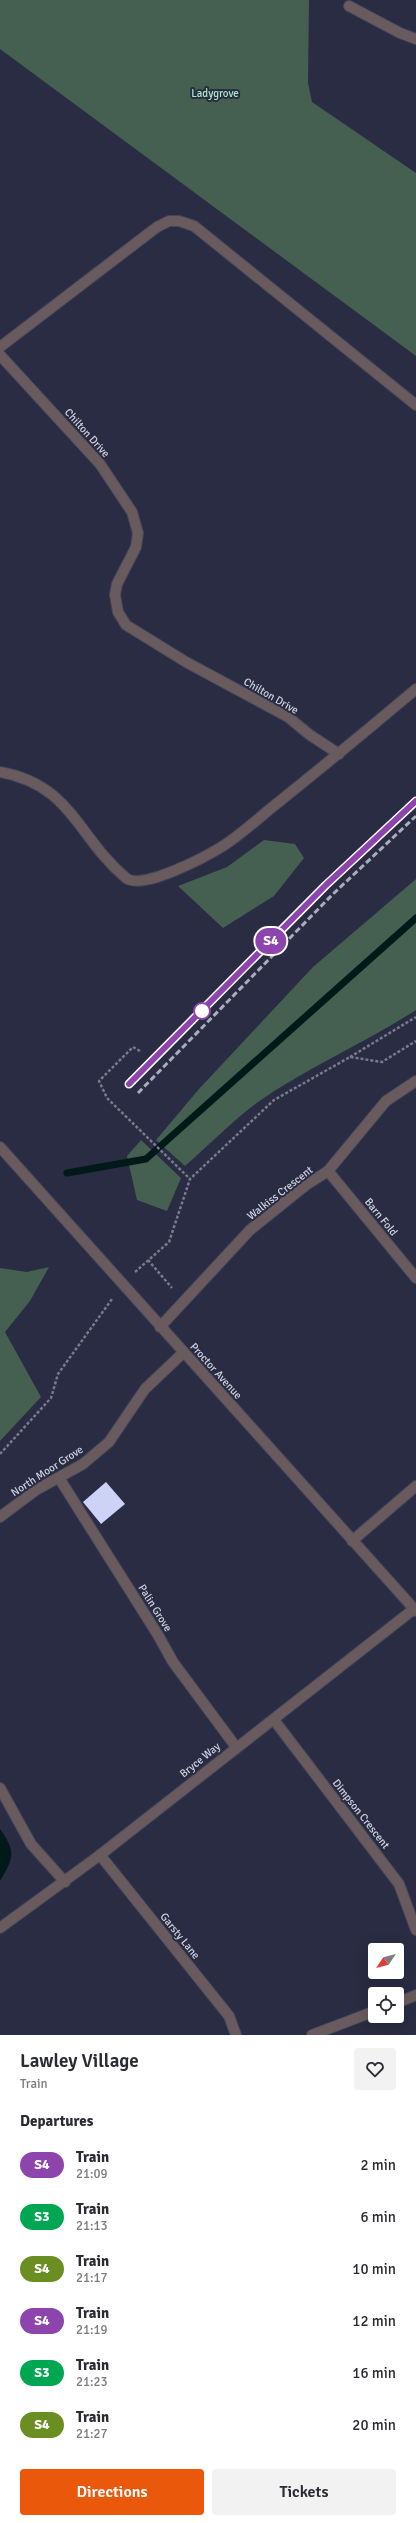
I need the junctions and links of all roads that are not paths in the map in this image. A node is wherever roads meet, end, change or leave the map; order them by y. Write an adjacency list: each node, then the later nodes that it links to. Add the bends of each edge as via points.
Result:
1 (349, 6): 2 (street)
2 (416, 39)
3 (0, 347): 5 (street, via 142,237 169,221 179,221 194,226)
4 (0, 355): 7 (street, Chilton Drive, via 100,464 132,512 138,533 136,547 117,584 115,595 118,612 126,625 186,662 288,717)
5 (416, 405)
6 (416, 689): 7 (street)
7 (339, 754): 8 (street, via 224,846 145,882 128,880 111,864 60,800 39,784)
8 (0, 772)
9 (416, 1081): 11 (street, Walkiss Crescent, via 386,1101)
10 (0, 1147): 13 (street, Proctor Avenue)
11 (328, 1171): 12 (street, Barn Fold); 13 (street, Walkiss Crescent, via 306,1185 250,1230)
12 (416, 1278)
13 (160, 1327): 14 (street, Proctor Avenue)
14 (184, 1352): 15 (street, North Moor Grove, via 145,1389 109,1442 83,1464); 18 (street, Proctor Avenue)
15 (59, 1478): 17 (street, North Moor Grove, via 36,1490); 21 (street, Palin Grove, via 173,1662)
16 (416, 1486): 18 (street)
17 (0, 1517)
18 (352, 1541): 19 (street, Proctor Avenue)
19 (415, 1610): 20 (street, Bryce Way)
20 (274, 1720): 21 (street, Bryce Way); 26 (street, Dimpson Crescent, via 400,1884)
21 (236, 1747): 23 (street, Bryce Way)
22 (0, 1788): 24 (street, via 31,1844)
23 (100, 1856): 24 (street, Bryce Way); 30 (street, Garsty Lane, via 229,2016)
24 (64, 1882): 25 (street, Bryce Way)
25 (0, 1928)
26 (416, 1930)
27 (416, 1995): 28 (street)
28 (404, 1999)
29 (368, 2014): 31 (street)
30 (236, 2035)
31 (312, 2035)

